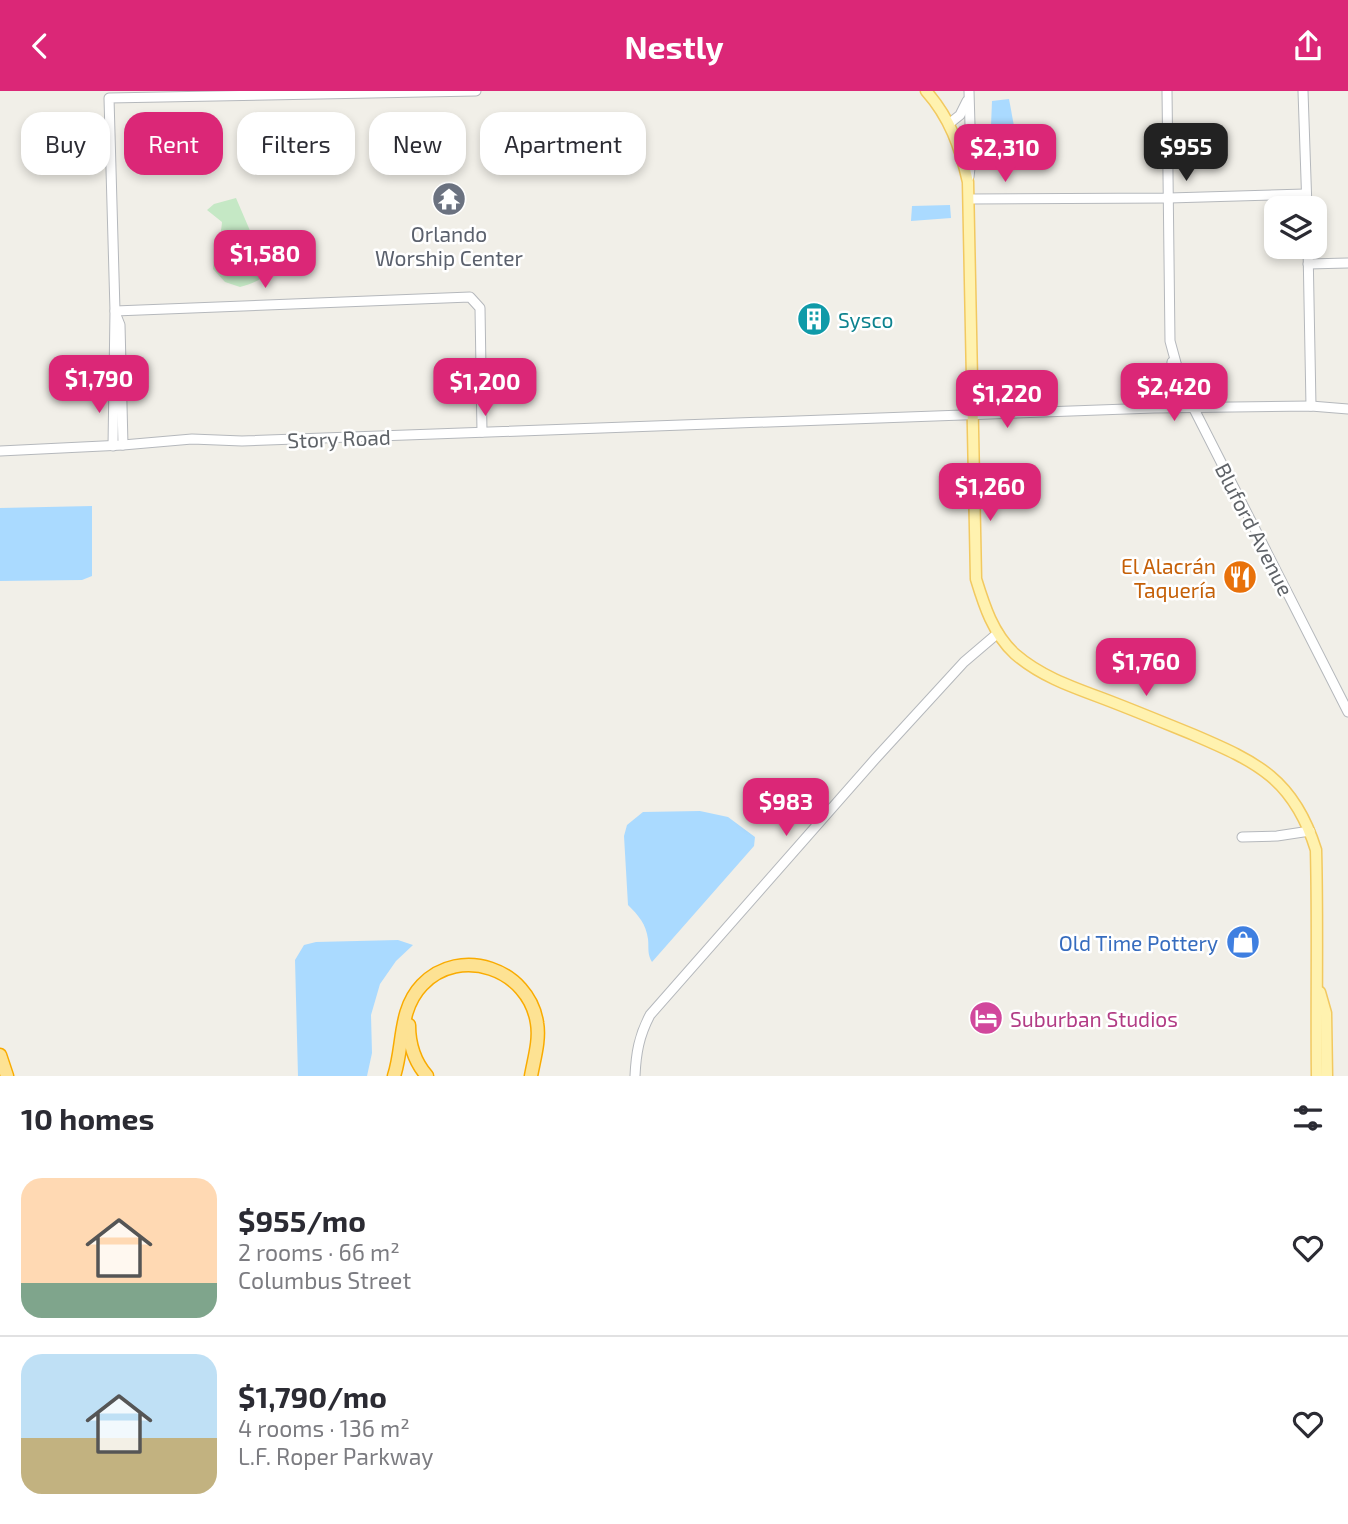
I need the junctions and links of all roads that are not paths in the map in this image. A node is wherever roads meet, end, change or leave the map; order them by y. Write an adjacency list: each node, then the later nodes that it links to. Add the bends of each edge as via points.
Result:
1 (477, 91): 16 (street, via 110,98)
2 (926, 91): 7 (main road)
3 (1167, 91): 11 (street, Bluford Avenue)
4 (1303, 91): 10 (street)
5 (969, 92): 6 (street); 7 (street, via 966,106)
6 (971, 114): 8 (street); 9 (street)
7 (950, 123): 8 (main road)
8 (955, 135): 9 (main road)
9 (968, 182): 12 (main road)
10 (1305, 194): 11 (street)
11 (1169, 198): 12 (street); 17 (street, Bluford Avenue)
12 (970, 199): 22 (main road)
13 (1308, 259): 14 (street)
14 (1308, 264): 15 (street); 18 (street)
15 (1348, 264)
16 (115, 311): 23 (street, via 470,297 480,308); 24 (street, via 120,325)
17 (1173, 355): 19 (street, Bluford Avenue); 20 (street, via 1169,396)
18 (1311, 406): 19 (street, Story Road); 21 (street, Story Road)
19 (1193, 407): 20 (street, Story Road); 27 (street, Bluford Avenue)
20 (1154, 408): 22 (street, Story Road)
21 (1348, 409)
22 (971, 417): 23 (street, Story Road); 26 (main road, via 976,579)
23 (482, 432): 24 (street, Story Road, via 192,439)
24 (118, 446): 25 (street, Story Road)
25 (0, 451)
26 (998, 633): 28 (main road, via 1013,653 1062,683 1256,764 1280,785); 36 (street, via 981,644 876,758 650,1015 640,1037)
27 (1348, 712)
28 (1310, 831): 29 (street); 30 (main road, via 1316,850)
29 (1242, 837)
30 (1318, 986): 37 (main road); 38 (main road, via 1326,1013)
31 (0, 1056): 32 (highway)
32 (6, 1076)
33 (394, 1076): 35 (highway, via 405,1016 422,984 453,966 483,965 505,974 530,1001 537,1033)
34 (427, 1076): 35 (highway, via 410,1042 413,1008 436,980 471,969 501,977 527,1006 533,1033)
35 (528, 1076)
36 (635, 1076)
37 (1317, 1076)
38 (1327, 1076)

